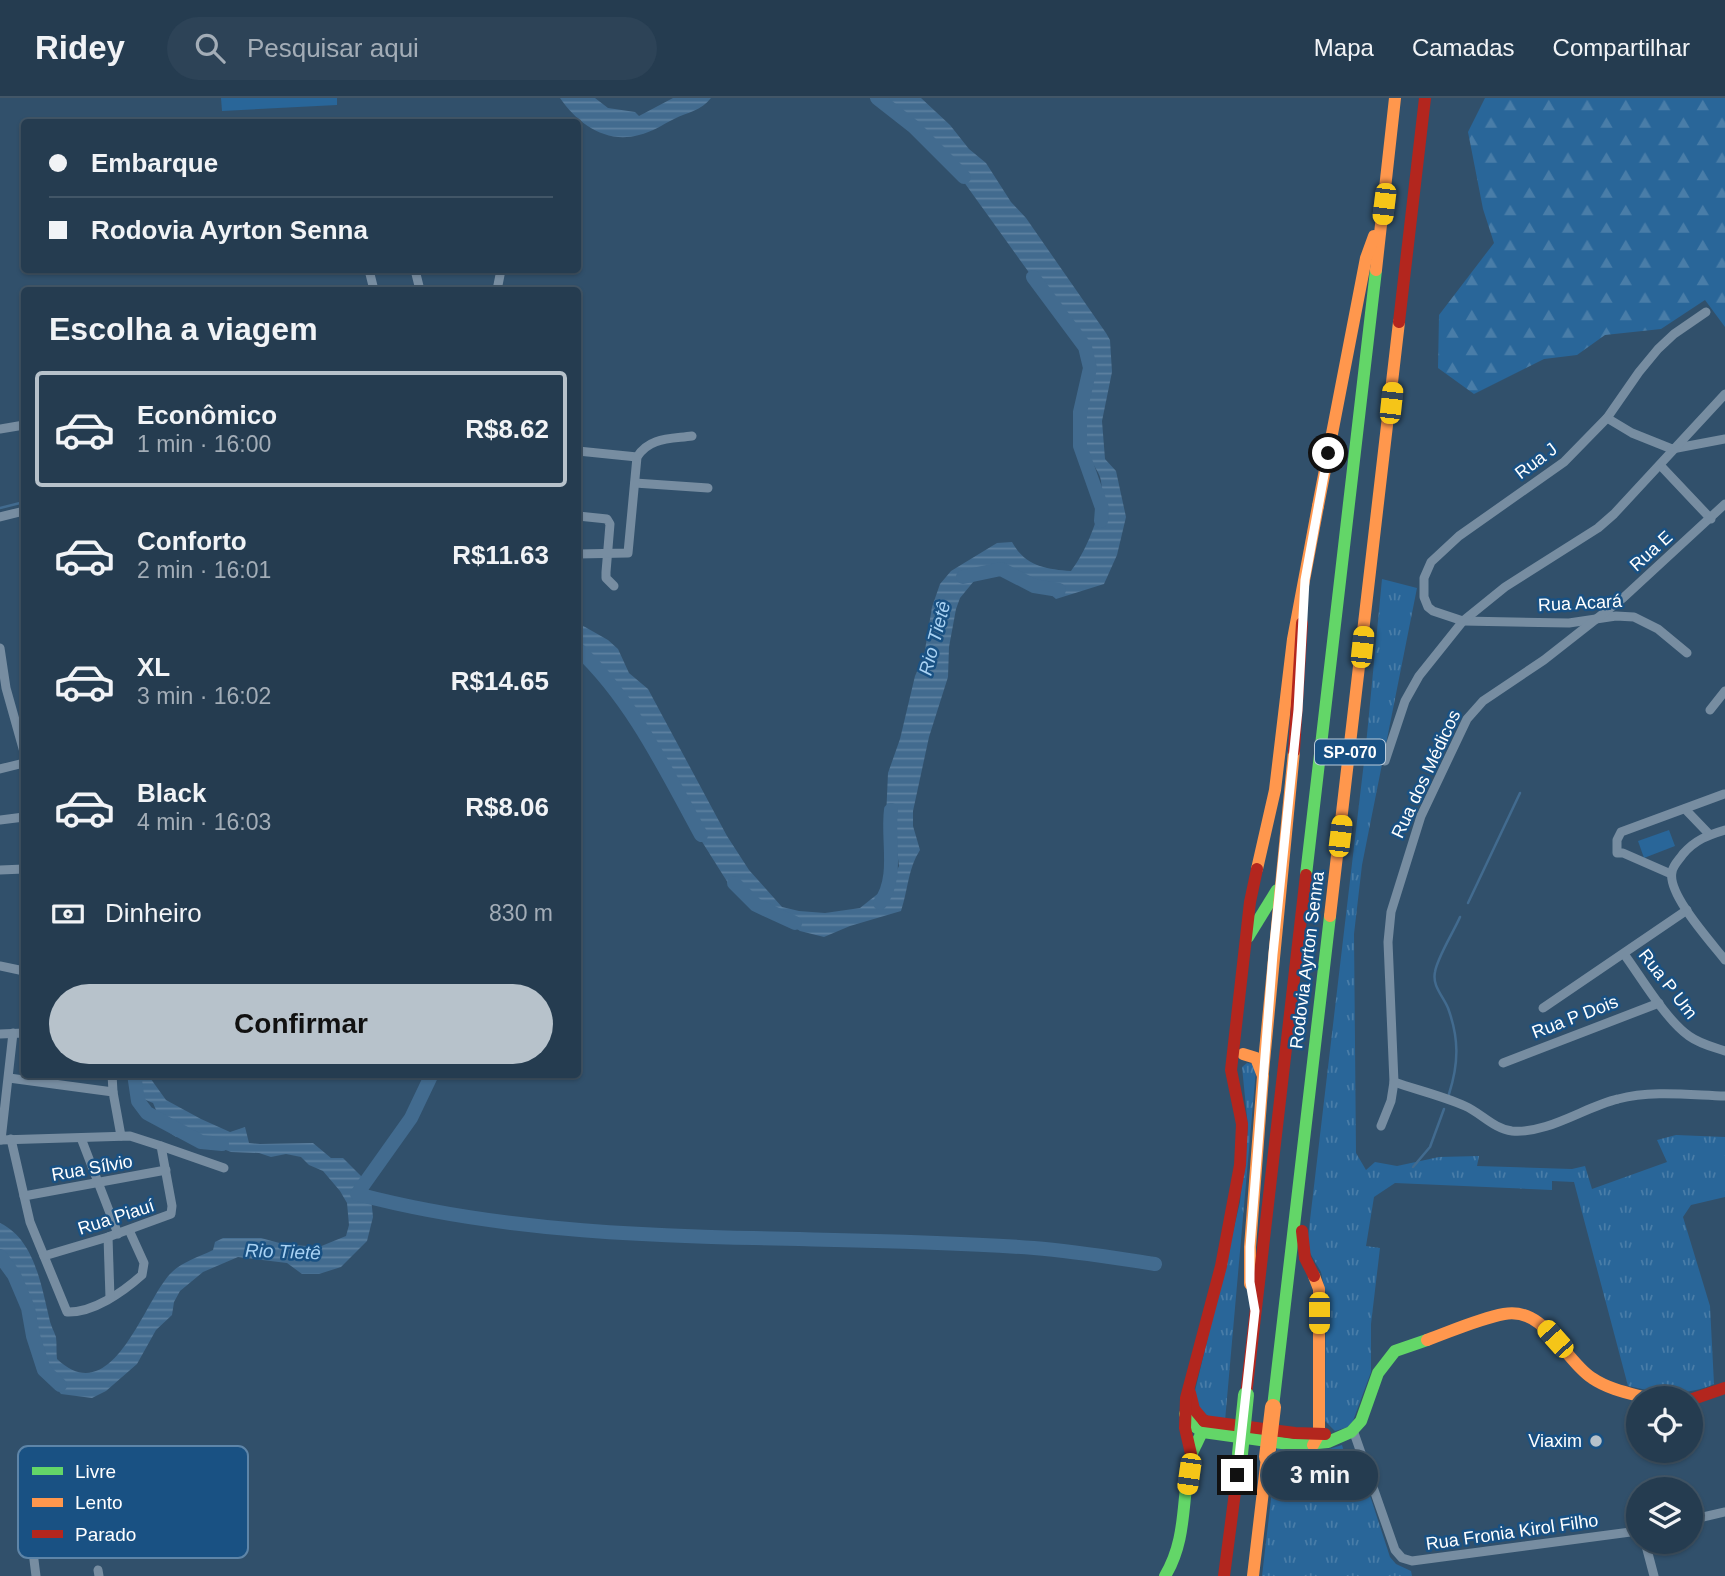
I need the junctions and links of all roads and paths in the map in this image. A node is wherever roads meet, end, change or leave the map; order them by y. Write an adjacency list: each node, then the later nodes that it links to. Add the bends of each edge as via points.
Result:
1 (1395, 98): 3 (main road, Rodovia Ayrton Senna / SP-070)
2 (1425, 98): 59 (main road, Rodovia Ayrton Senna / SP-070)
3 (1384, 204): 24 (main road, via 1366,258); 85 (main road, Rodovia Ayrton Senna / SP-070)
4 (1706, 312): 6 (street, Rua J, via 1658,349)
5 (1725, 394): 11 (street)
6 (1607, 418): 11 (street); 27 (street, Rua J, via 1564,462 1459,536 1431,562 1424,578 1426,603 1433,611)
7 (21, 426): 8 (street)
8 (0, 429)
9 (692, 436): 13 (street, via 653,442)
10 (1725, 439): 11 (street)
11 (1672, 449): 14 (street)
12 (581, 451): 13 (street)
13 (637, 457): 15 (street)
14 (1660, 465): 21 (street); 27 (street, via 1598,527 1505,587)
15 (635, 482): 16 (street); 22 (street, via 628,553)
16 (708, 488)
17 (1725, 504): 21 (street, Rua E)
18 (21, 512): 20 (street)
19 (581, 516): 22 (street, via 607,519)
20 (0, 517)
21 (1711, 519): 26 (street, Rua E)
22 (609, 553): 23 (street); 25 (street, via 606,578)
23 (581, 554)
24 (1305, 580): 45 (main road, via 1298,710); 47 (main road, via 1293,639 1275,790)
25 (614, 586)
26 (1596, 619): 27 (street, Rua Acará, via 1569,623); 29 (street, Rua Acará, via 1640,618); 66 (street, Rua dos Médicos, via 1474,708 1420,816 1388,923)
27 (1463, 621): 33 (street, via 1405,701)
28 (0, 648): 32 (street)
29 (1687, 653)
30 (1725, 691): 31 (street)
31 (1710, 710)
32 (21, 741)
33 (1385, 761)
34 (21, 764): 35 (street)
35 (0, 769)
36 (1724, 794): 37 (street)
37 (1685, 809): 41 (street); 44 (street, via 1621,832 1617,840 1617,853)
38 (21, 817): 39 (street)
39 (0, 820)
40 (1725, 830): 41 (street)
41 (1709, 835): 44 (street, via 1688,849)
42 (21, 869): 43 (street)
43 (0, 870)
44 (1671, 874): 46 (street)
45 (1279, 887): 47 (main road); 57 (main road)
46 (1687, 910): 48 (street); 49 (street)
47 (1244, 943): 62 (main road)
48 (1624, 954): 52 (street, Rua P Um); 53 (street)
49 (1725, 960)
50 (0, 966): 51 (street)
51 (21, 970)
52 (1659, 1003): 58 (street, Rua P Um, via 1688,1036); 61 (street, Rua P Dois)
53 (1543, 1008)
54 (13, 1033): 55 (street); 56 (street); 64 (street)
55 (21, 1033)
56 (0, 1034)
57 (1266, 1039): 60 (main road); 63 (main road)
58 (1725, 1051)
59 (1315, 1052): 82 (main road, via 1317,1085 1302,1230 1302,1245); 83 (main road, Rodovia Ayrton Senna / SP-070)
60 (1243, 1054): 62 (main road); 63 (main road, via 1255,1058)
61 (1503, 1062)
62 (1231, 1070): 86 (main road, via 1241,1115 1237,1185)
63 (1263, 1076): 85 (main road, via 1250,1247)
64 (9, 1078): 67 (street); 72 (street)
65 (112, 1078): 67 (street)
66 (1394, 1082): 68 (street, via 1468,1107 1508,1131 1539,1127 1633,1096); 69 (street, Rua dos Médicos)
67 (113, 1091): 70 (street)
68 (1725, 1096)
69 (1381, 1126)
70 (121, 1136): 71 (street); 73 (street)
71 (81, 1138): 72 (street); 76 (street)
72 (4, 1140): 77 (street)
73 (161, 1146): 74 (street); 75 (street, Rua Piauí)
74 (224, 1168)
75 (166, 1170): 76 (street, Rua Sílvio); 78 (street, Rua Piauí, via 171,1214)
76 (97, 1182): 77 (street, Rua Sílvio); 79 (street)
77 (24, 1196): 81 (street)
78 (129, 1230): 79 (street, Rua Piauí); 84 (street, via 144,1272)
79 (118, 1234): 80 (street, Rua Piauí)
80 (107, 1237): 81 (street, Rua Piauí); 84 (street)
81 (44, 1256): 84 (street, via 67,1311)
82 (1314, 1276): 83 (main road, via 1297,1271); 90 (main road, via 1319,1289)
83 (1289, 1281): 107 (main road, Rodovia Ayrton Senna / SP-070, bridge)
84 (107, 1300)
85 (1255, 1311): 100 (main road, Rodovia Ayrton Senna / SP-070, bridge)
86 (1189, 1385): 91 (main road); 92 (main road, via 1190,1400)
87 (1725, 1388): 89 (main road)
88 (1626, 1393): 94 (main road, via 1595,1380 1577,1366 1544,1326 1506,1313 1395,1351 1378,1373 1361,1421)
89 (1703, 1396)
90 (1318, 1408): 93 (main road, via 1308,1426); 95 (main road)
91 (1185, 1414): 92 (main road, via 1190,1422); 96 (main road)
92 (1204, 1427): 93 (main road); 95 (main road, via 1296,1445); 96 (main road)
93 (1295, 1433): 95 (main road)
94 (1346, 1433): 95 (main road); 99 (street, Rua Fronia Kirol Filho, via 1402,1558 1412,1561)
95 (1315, 1439)
96 (1191, 1454): 104 (main road, via 1176,1554)
97 (1725, 1512): 98 (street)
98 (1703, 1517)
99 (1626, 1533)
100 (1229, 1539): 105 (main road); 106 (main road, Rodovia Ayrton Senna / SP-070)
101 (1648, 1554): 108 (street)
102 (34, 1558): 103 (street)
103 (36, 1576)
104 (1165, 1576)
105 (1216, 1576)
106 (1224, 1576)
107 (1253, 1576)
108 (1654, 1576)

